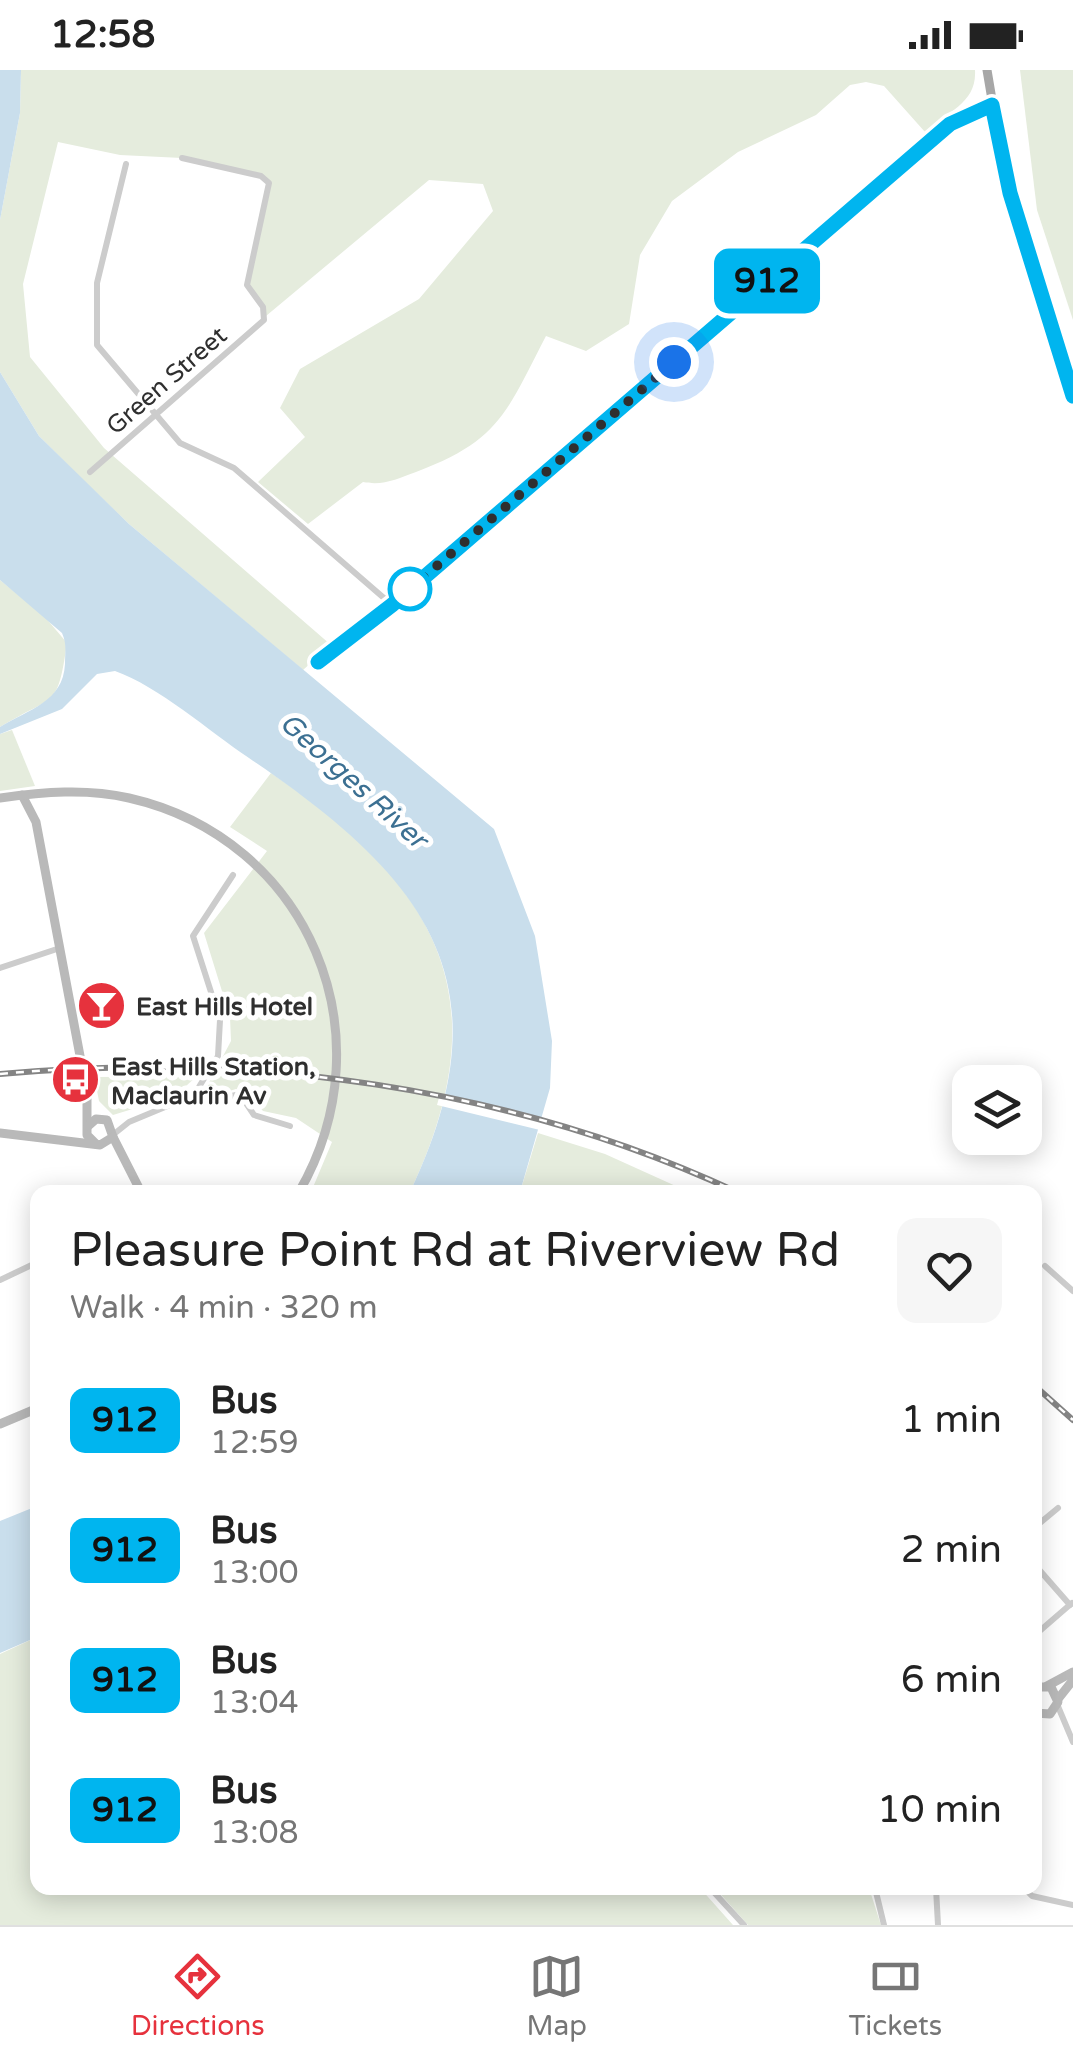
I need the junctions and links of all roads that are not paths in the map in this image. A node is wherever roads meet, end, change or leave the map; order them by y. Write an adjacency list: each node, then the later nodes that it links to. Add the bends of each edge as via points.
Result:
1 (987, 70): 2 (main road)
2 (992, 105): 5 (main road, via 1008,186); 8 (street, via 950,124)
3 (182, 158): 6 (street, Green Street, via 269,183 247,285 266,316)
4 (126, 164): 6 (street, via 97,283 94,333 100,350)
5 (1073, 397)
6 (156, 415): 7 (street, Green Street); 8 (street, via 184,446 234,468)
7 (90, 472)
8 (392, 605): 9 (street)
9 (318, 662)
10 (41, 793): 11 (main road); 13 (main road); 29 (main road, via 103,794 174,812 232,845 278,889 314,946 334,1012 337,1087)
11 (22, 795): 12 (main road); 13 (main road)
12 (0, 798)
13 (36, 822): 15 (main road)
14 (233, 875): 18 (street, via 193,936 221,1030 218,1056)
15 (60, 948): 16 (street); 17 (main road)
16 (0, 968)
17 (87, 1093): 19 (main road); 22 (main road)
18 (194, 1095): 20 (street); 21 (street, via 207,1102 238,1093 254,1114)
19 (105, 1119): 20 (street); 22 (main road); 24 (main road)
20 (129, 1122): 24 (street)
21 (290, 1126)
22 (88, 1128): 25 (main road); 26 (main road)
23 (0, 1133): 25 (main road)
24 (113, 1136): 26 (main road); 27 (main road)
25 (50, 1138): 26 (main road)
26 (98, 1145): 27 (main road)
27 (121, 1161): 28 (main road)
28 (136, 1185)
29 (303, 1185)
30 (30, 1266): 32 (street)
31 (1045, 1266): 33 (street)
32 (0, 1280)
33 (1073, 1291)
34 (30, 1411): 35 (main road)
35 (0, 1424)
36 (1058, 1508): 37 (street)
37 (1042, 1521)
38 (1042, 1572): 39 (street)
39 (1072, 1604): 40 (street)
40 (1042, 1629)
41 (1073, 1672): 43 (main road)
42 (1073, 1680): 45 (main road)
43 (1042, 1684)
44 (1042, 1688): 45 (main road)
45 (1058, 1702): 46 (main road); 48 (street)
46 (1042, 1712)
47 (1042, 1717): 48 (street)
48 (1064, 1727): 49 (street)
49 (1073, 1741)
50 (716, 1895): 55 (street)
51 (876, 1895): 56 (street)
52 (936, 1895): 57 (street)
53 (1031, 1895): 54 (street)
54 (1073, 1905)
55 (744, 1925)
56 (884, 1925)
57 (938, 1925)

